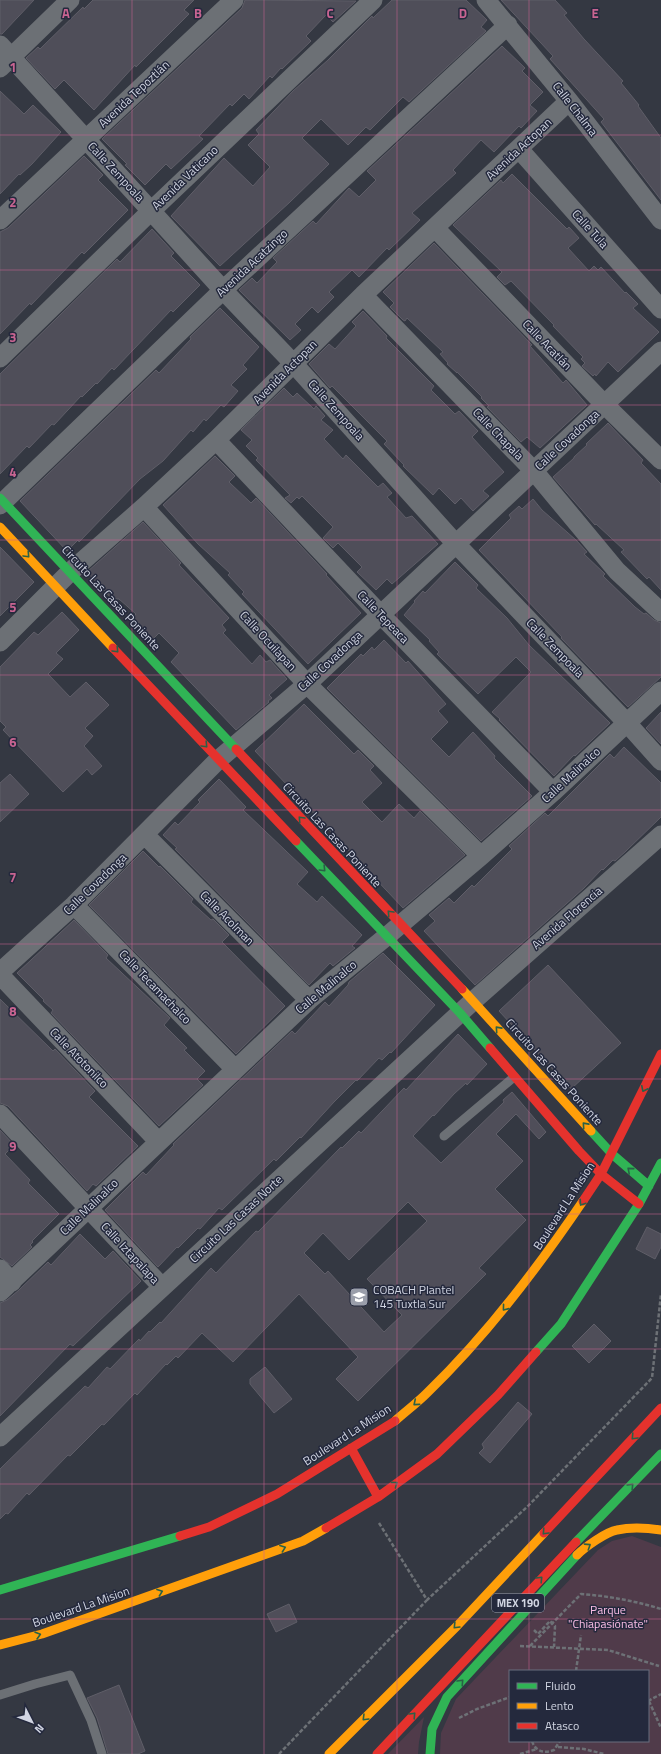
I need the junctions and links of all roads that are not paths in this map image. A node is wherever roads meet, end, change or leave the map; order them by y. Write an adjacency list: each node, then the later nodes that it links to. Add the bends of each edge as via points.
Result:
1 (70, 0): 6 (street)
2 (234, 0): 8 (street, Avenida Tepoztlán)
3 (373, 0): 10 (street, Avenida Vaticano)
4 (486, 0): 5 (street, Calle Chalma)
5 (508, 25): 7 (street, Calle Chalma); 14 (street, Avenida Acatzingo)
6 (4, 57): 8 (street, Calle Zempoala)
7 (569, 101): 9 (street, Avenida Actopan); 12 (street, Calle Chalma)
8 (85, 140): 10 (street, Calle Zempoala); 11 (street, Avenida Tepoztlán)
9 (519, 149): 13 (street, Avenida Actopan); 16 (street, Calle Tula)
10 (151, 211): 14 (street, Calle Zempoala); 18 (street, Avenida Vaticano)
11 (0, 220)
12 (661, 220)
13 (435, 228): 15 (street, Avenida Actopan); 20 (street, Calle Acatlán)
14 (223, 290): 19 (street, Calle Zempoala); 24 (street, Avenida Acatzingo)
15 (363, 295): 19 (street, Avenida Actopan); 23 (street, Calle Chapala)
16 (661, 309)
17 (661, 351): 20 (street, Calle Covadonga)
18 (0, 358)
19 (293, 363): 21 (street, Avenida Actopan); 27 (street, Calle Zempoala)
20 (605, 405): 22 (street, Calle Acatlán); 23 (street, Calle Covadonga)
21 (216, 440): 25 (street, Avenida Actopan); 31 (street, Calle Tepeaca)
22 (661, 460)
23 (534, 471): 27 (street, Calle Covadonga); 30 (street, Calle Chapala, via 617,572)
24 (1, 501): 28 (main road, Circuito Las Casas Poniente)
25 (144, 507): 28 (street, Avenida Actopan); 33 (street, Calle Ocuilapan)
26 (0, 527): 29 (main road, Circuito Las Casas Poniente, one-way to 29)
27 (456, 544): 31 (street, Calle Covadonga); 35 (street, Calle Zempoala)
28 (70, 572): 29 (street, Avenida Actopan); 36 (main road, Circuito Las Casas Poniente)
29 (56, 587): 32 (street, Avenida Actopan); 37 (main road, Circuito Las Casas Poniente, one-way to 37)
30 (661, 612)
31 (381, 615): 33 (street, Calle Covadonga); 39 (street, Calle Tepeaca)
32 (0, 642)
33 (307, 684): 36 (street, Calle Covadonga); 42 (street, Calle Ocuilapan)
34 (661, 691): 35 (street, Calle Malinalco)
35 (627, 723): 38 (street, Calle Zempoala); 39 (street, Calle Malinalco)
36 (233, 747): 37 (street, Calle Covadonga); 44 (main road, Circuito Las Casas Poniente, one-way to 36)
37 (218, 760): 41 (street, Calle Covadonga); 44 (main road, Circuito Las Casas Poniente, one-way to 44)
38 (661, 761)
39 (553, 792): 42 (street, Calle Malinalco)
40 (661, 835): 48 (street, Avenida Florencia)
41 (145, 836): 43 (street, Calle Covadonga); 47 (street, Calle Acolman)
42 (481, 856): 44 (street, Calle Malinalco)
43 (74, 905): 45 (street, Calle Covadonga); 50 (street, Calle Tecamachalco)
44 (394, 930): 47 (street, Calle Malinalco); 48 (main road, Circuito Las Casas Poniente); 48 (main road, Circuito Las Casas Poniente)
45 (0, 972)
46 (0, 975): 54 (street, Calle Atotonilco)
47 (309, 1000): 50 (street, Calle Malinalco)
48 (466, 1007): 51 (main road, Circuito Las Casas Poniente); 55 (main road, Circuito Las Casas Poniente, one-way to 48); 62 (street, Circuito Las Casas Norte)
49 (661, 1054): 55 (main road, Boulevard La Mision, one-way to 55)
50 (235, 1069): 54 (street, Calle Malinalco)
51 (514, 1077): 53 (lane); 57 (main road, Circuito Las Casas Poniente)
52 (0, 1114): 60 (street, Calle Iztapalapa)
53 (444, 1136)
54 (158, 1141): 60 (street, Calle Malinalco)
55 (612, 1154): 57 (main road, Boulevard La Mision); 58 (main road, Circuito Las Casas Poniente, one-way to 55)
56 (661, 1163): 58 (main road, Boulevard La Mision)
57 (601, 1174): 59 (main road, Circuito Las Casas Poniente); 65 (main road, Boulevard La Mision, one-way to 65, via 545,1257 493,1322 427,1394 392,1423)
58 (649, 1186): 59 (main road, Boulevard La Mision)
59 (639, 1204): 67 (main road, Boulevard La Mision, one-way to 59, via 437,1454 498,1395 561,1324)
60 (88, 1208): 61 (street, Calle Malinalco); 62 (street, Calle Iztapalapa)
61 (4, 1281)
62 (162, 1287): 64 (street, Circuito Las Casas Norte)
63 (661, 1408): 73 (main road, one-way to 73, via 457,1626)
64 (0, 1437)
65 (351, 1448): 67 (main road); 69 (main road, Boulevard La Mision, via 277,1494 209,1527)
66 (661, 1454): 74 (main road, MEX 190, one-way to 66)
67 (378, 1497): 70 (main road, Boulevard La Mision, one-way to 67, via 42,1634 303,1541)
68 (661, 1530): 75 (main road, one-way to 68, via 432,1729 447,1697 584,1548 615,1530)
69 (0, 1590)
70 (0, 1645)
71 (0, 1695): 72 (lane, via 70,1675 91,1720)
72 (102, 1754)
73 (329, 1754)
74 (377, 1754)
75 (430, 1754)

